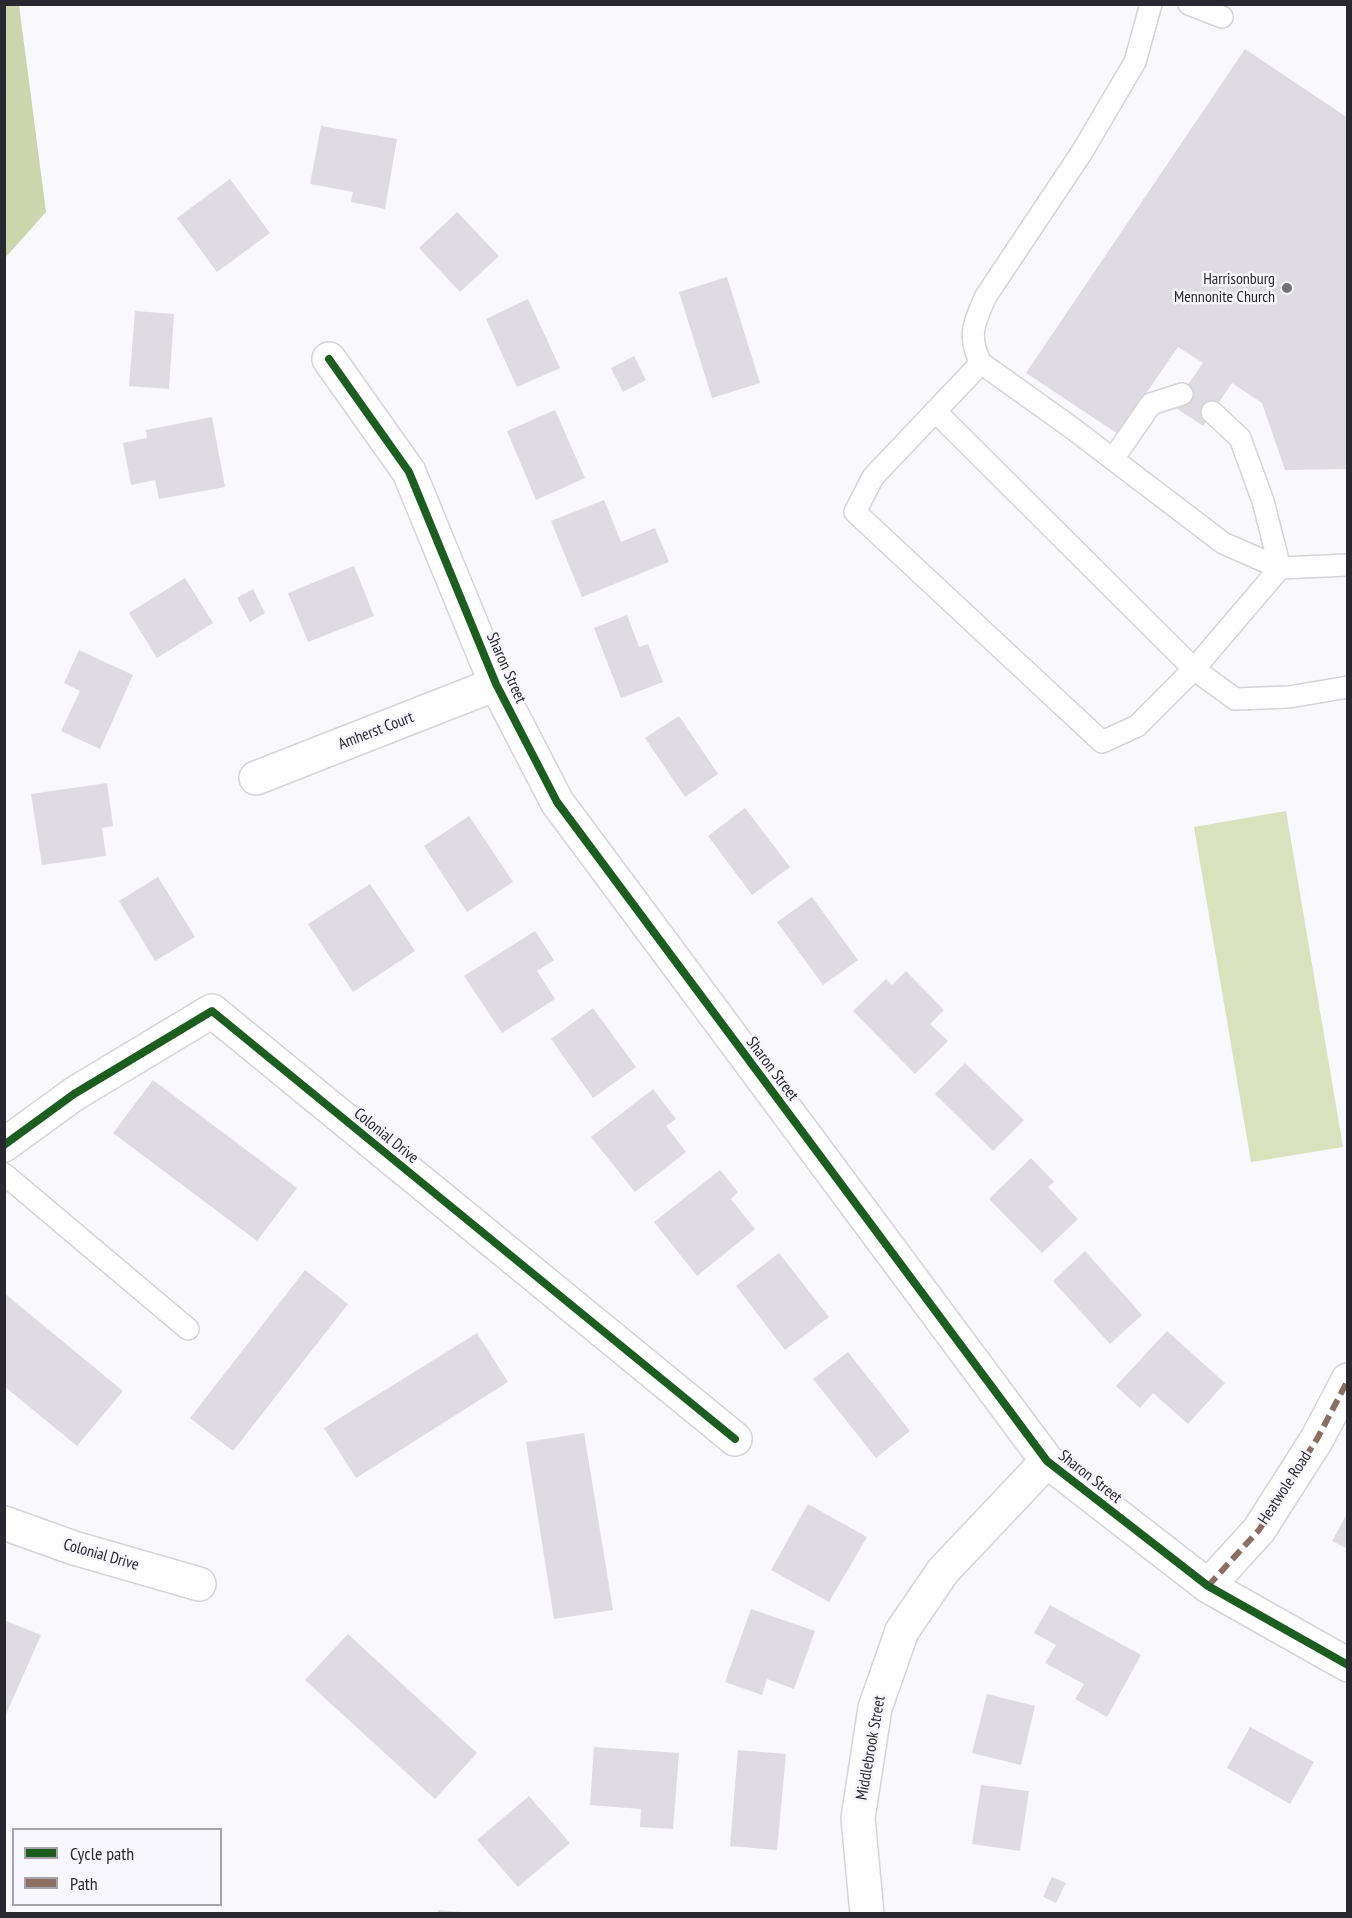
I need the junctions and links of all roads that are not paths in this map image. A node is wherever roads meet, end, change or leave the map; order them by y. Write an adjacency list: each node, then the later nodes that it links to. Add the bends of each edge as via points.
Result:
1 (1151, 4): 5 (lane, via 1136,62 976,317 974,350)
2 (1189, 4): 3 (lane)
3 (1222, 17)
4 (329, 359): 13 (street, Sharon Street, via 408,472)
5 (981, 363): 7 (lane); 9 (lane)
6 (1182, 393): 9 (lane, via 1151,404)
7 (935, 411): 12 (lane); 12 (lane, via 873,477 855,512 1102,742 1137,726)
8 (1212, 412): 11 (lane, via 1240,438 1263,501)
9 (1113, 459): 11 (lane, via 1223,543)
10 (1347, 565): 11 (lane)
11 (1280, 568): 12 (lane)
12 (1194, 669): 14 (lane, via 1235,699 1289,697)
13 (496, 684): 15 (street, Amherst Court); 21 (street, Sharon Street, via 557,802)
14 (1347, 687)
15 (256, 778)
16 (4, 1145): 20 (street, Colonial Drive, via 74,1094 212,1011)
17 (4, 1174): 18 (lane)
18 (188, 1329)
19 (1347, 1380): 24 (street, Heatwole Road, via 1317,1439 1259,1530)
20 (735, 1439)
21 (1047, 1461): 24 (street, Sharon Street); 26 (street, Middlebrook Street, via 944,1571 902,1631 874,1708 858,1818)
22 (4, 1523): 23 (street, Colonial Drive)
23 (199, 1584)
24 (1208, 1586): 25 (street, Sharon Street)
25 (1347, 1665)
26 (867, 1914)

